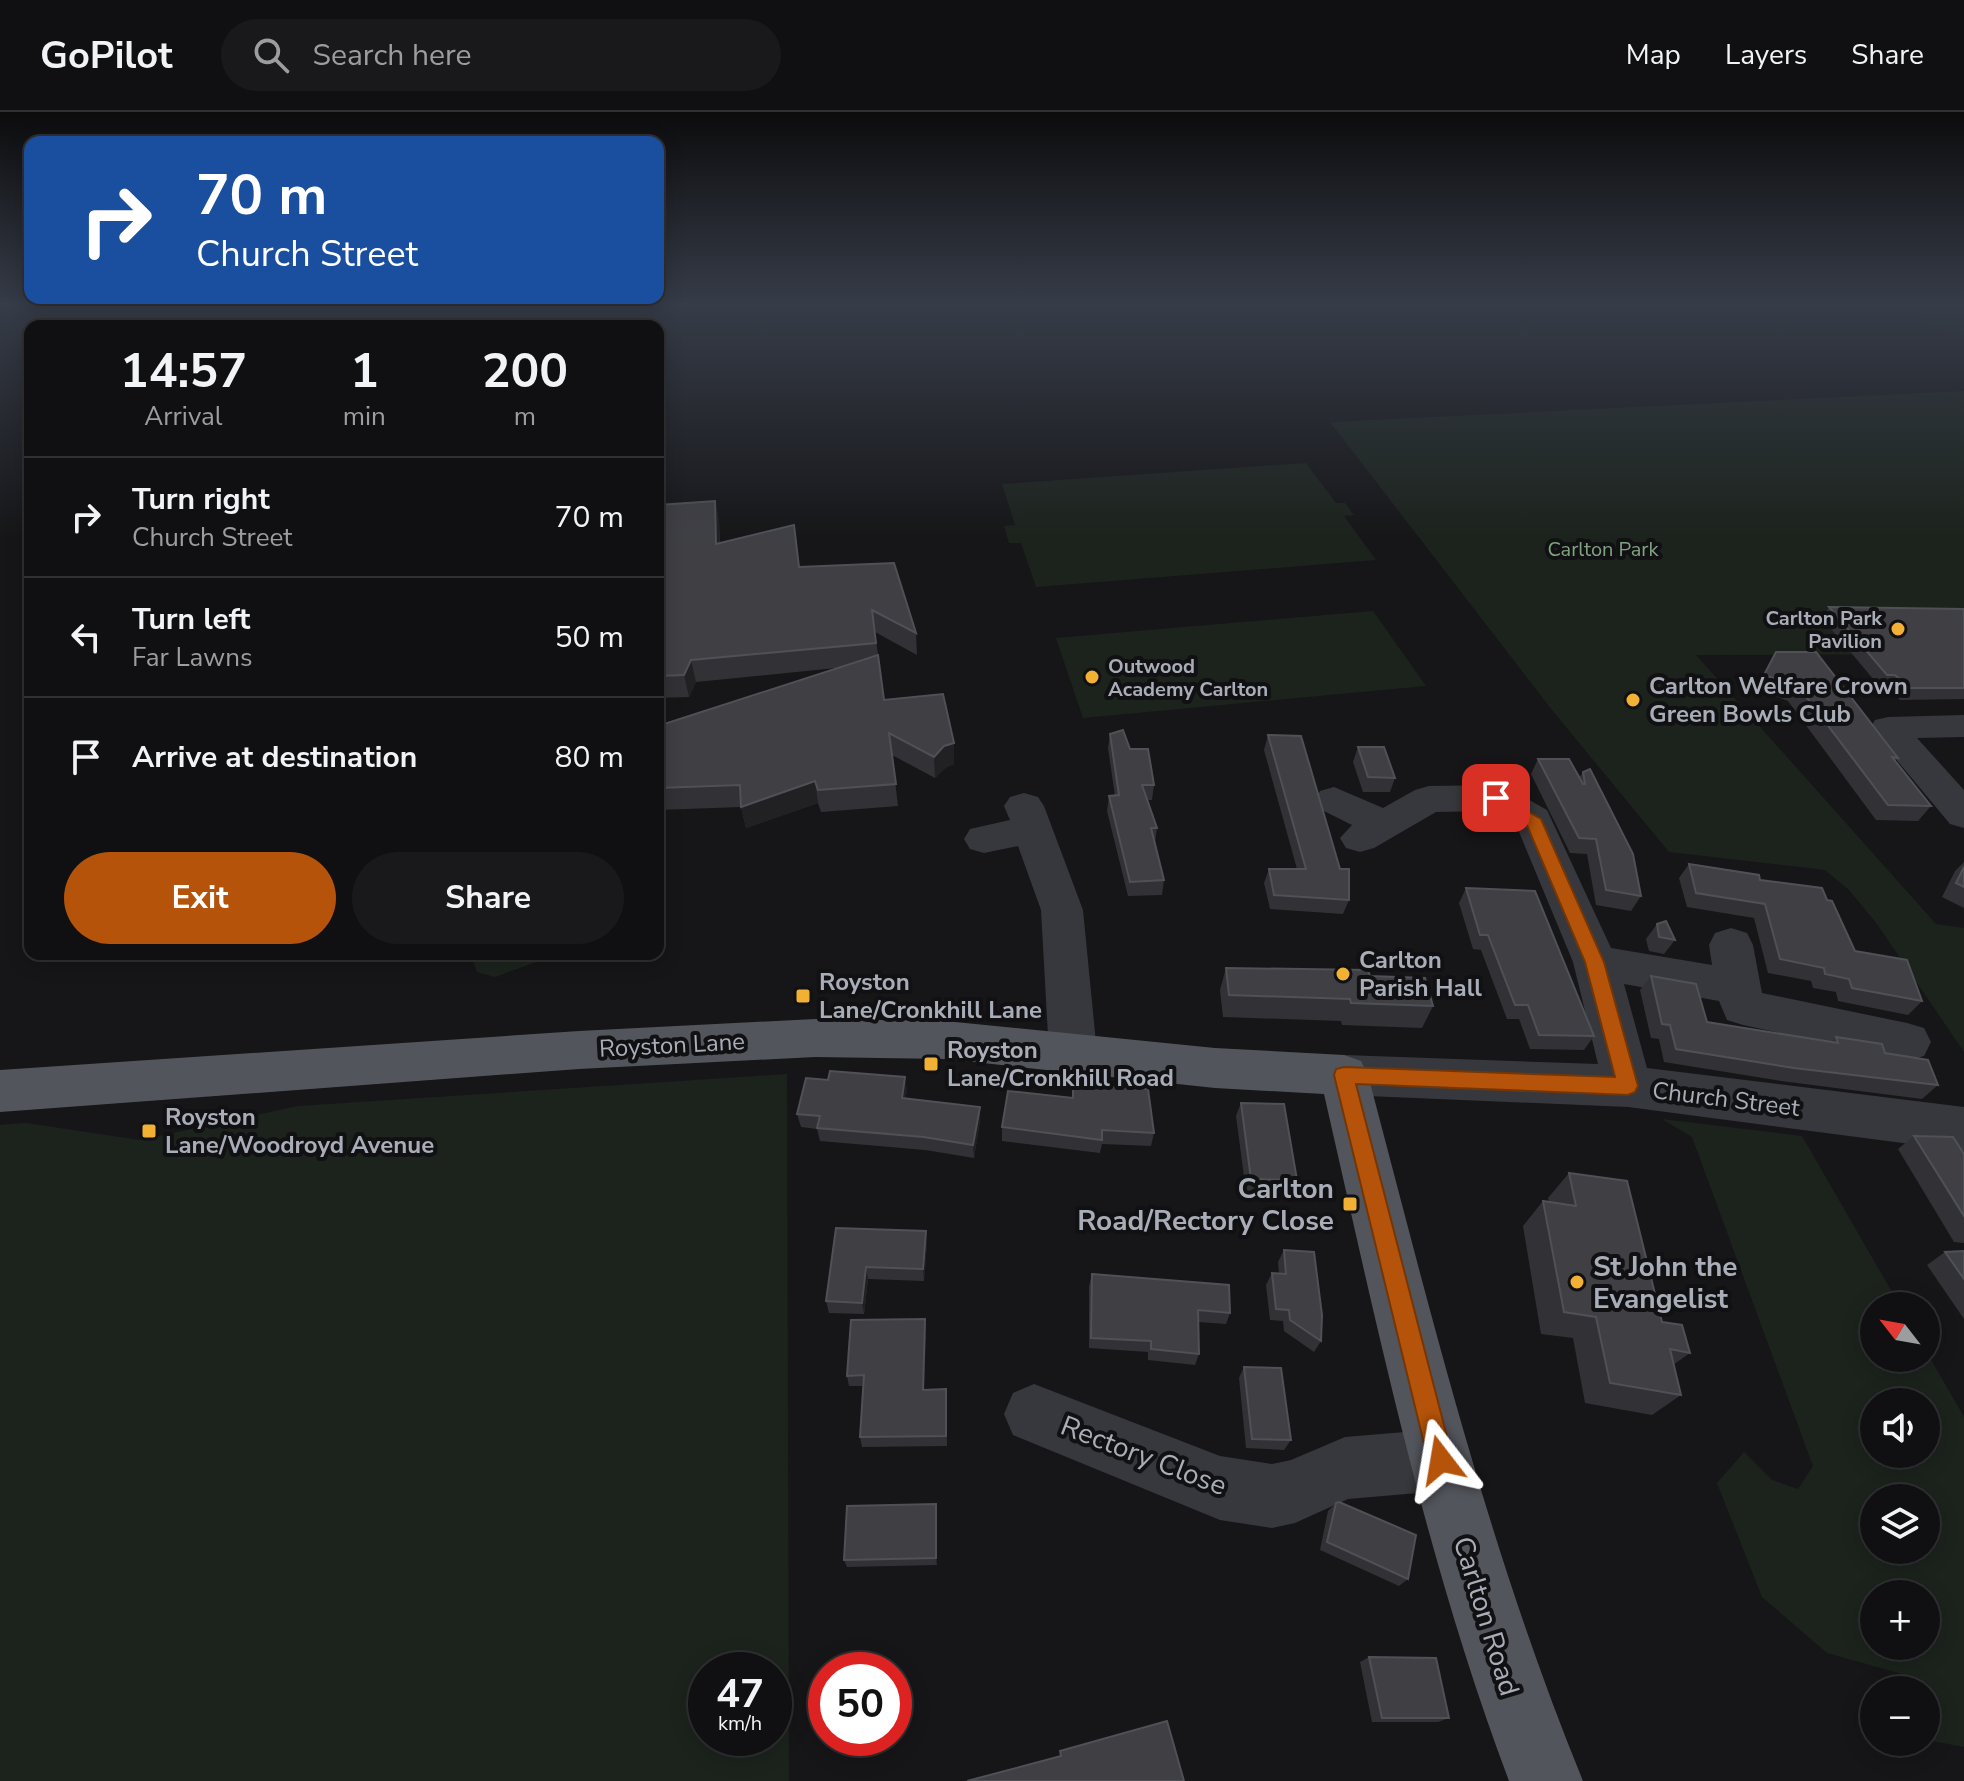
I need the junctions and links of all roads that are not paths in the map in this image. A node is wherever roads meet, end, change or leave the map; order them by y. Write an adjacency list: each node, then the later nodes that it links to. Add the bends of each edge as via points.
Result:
1 (1964, 726): 3 (street, via 1878,718)
2 (1334, 800): 5 (street, via 1372,831 1429,799 1496,798 1533,819)
3 (1964, 815)
4 (984, 839): 7 (street, via 1028,818 1062,910)
5 (1595, 962): 6 (street, via 1734,966 1743,1007); 9 (street)
6 (1907, 1042)
7 (1073, 1053): 8 (main road, Royston Lane); 10 (main road, Royston Lane, via 945,1040 815,1038)
8 (1344, 1075): 9 (street, Church Street); 13 (main road, Carlton Road)
9 (1628, 1086): 11 (street, Church Street)
10 (0, 1091)
11 (1964, 1129)
12 (1034, 1414): 13 (street, Rectory Close, via 1220,1488 1272,1496 1345,1468)
13 (1441, 1460): 14 (main road, Carlton Road, via 1518,1713)
14 (1546, 1781)

